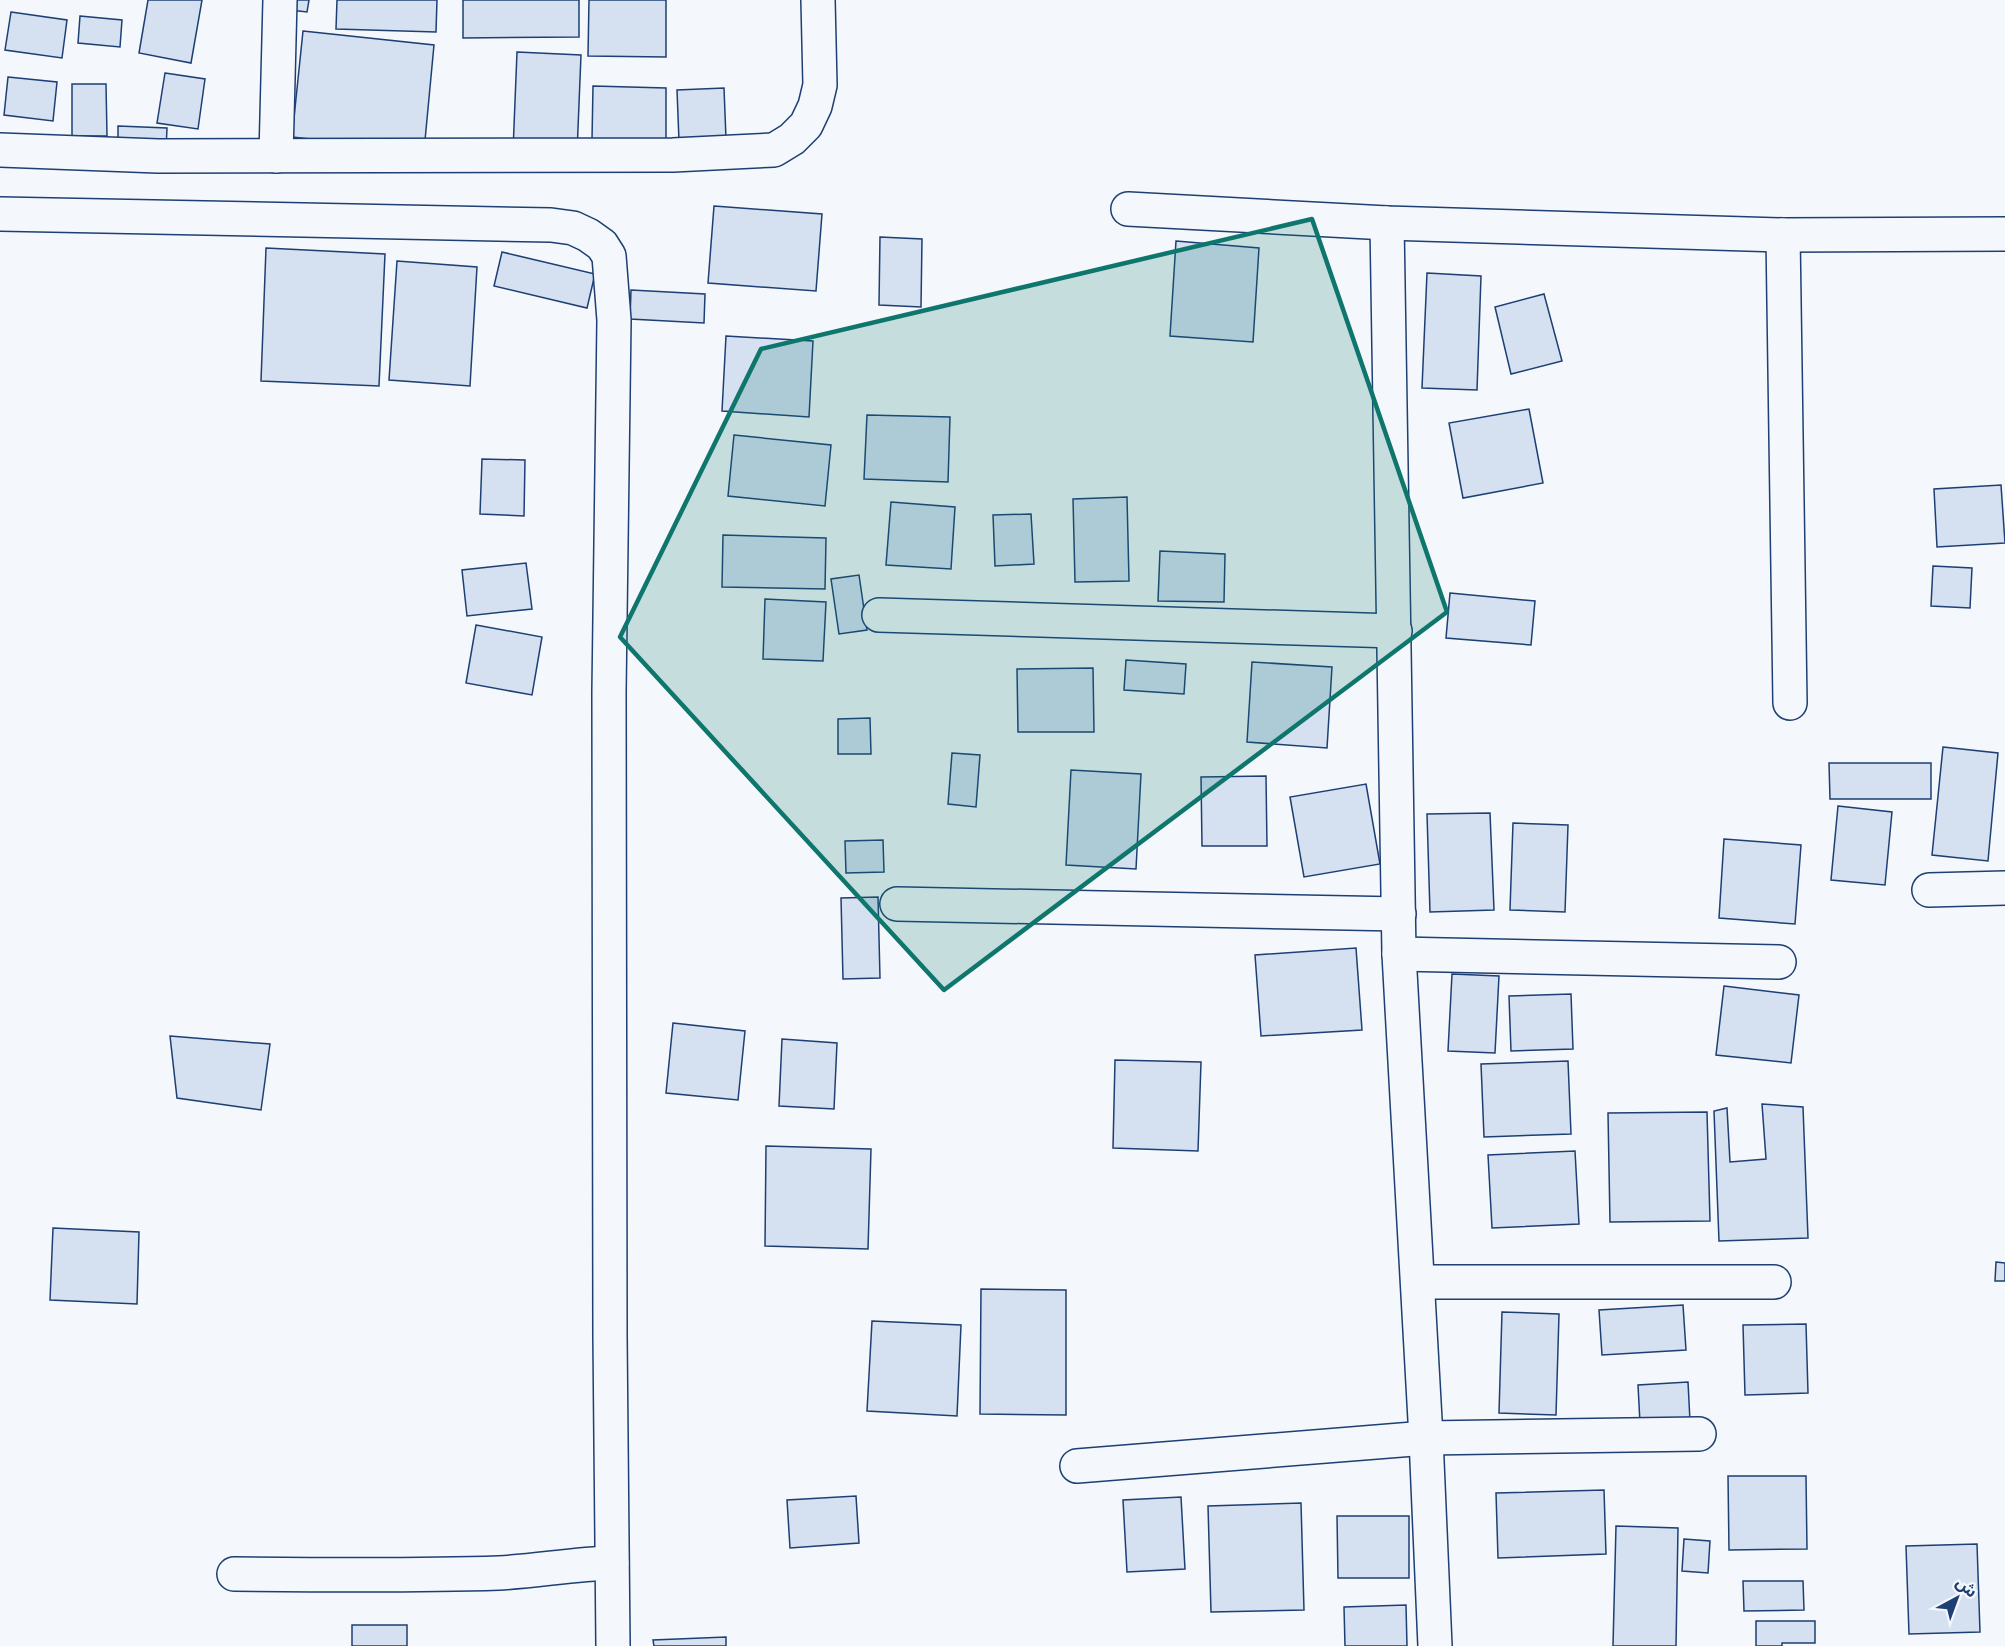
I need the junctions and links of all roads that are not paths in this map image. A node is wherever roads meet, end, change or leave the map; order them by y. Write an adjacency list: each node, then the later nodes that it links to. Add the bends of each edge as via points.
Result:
1 (280, 0): 4 (street)
2 (818, 0): 4 (street, via 820,85 815,106 806,125 774,150 673,155)
3 (0, 150): 4 (street)
4 (276, 156)
5 (1128, 209): 7 (street)
6 (0, 214): 24 (street, via 551,225 588,235 609,256 614,320 609,692)
7 (1387, 223): 9 (street); 11 (street)
8 (2005, 234): 9 (street)
9 (1783, 235): 12 (street)
10 (879, 615): 11 (street)
11 (1395, 630): 16 (street)
12 (1790, 703)
13 (2005, 888): 14 (street)
14 (1929, 890)
15 (897, 904): 16 (street)
16 (1399, 914): 17 (street)
17 (1399, 954): 18 (street); 19 (street)
18 (1779, 962)
19 (1418, 1282): 20 (street); 22 (street)
20 (1774, 1282)
21 (1699, 1434): 22 (street)
22 (1426, 1438): 23 (street); 27 (street)
23 (1077, 1466)
24 (612, 1563): 25 (street, via 420,1576); 26 (street)
25 (234, 1574)
26 (613, 1646)
27 (1435, 1646)

